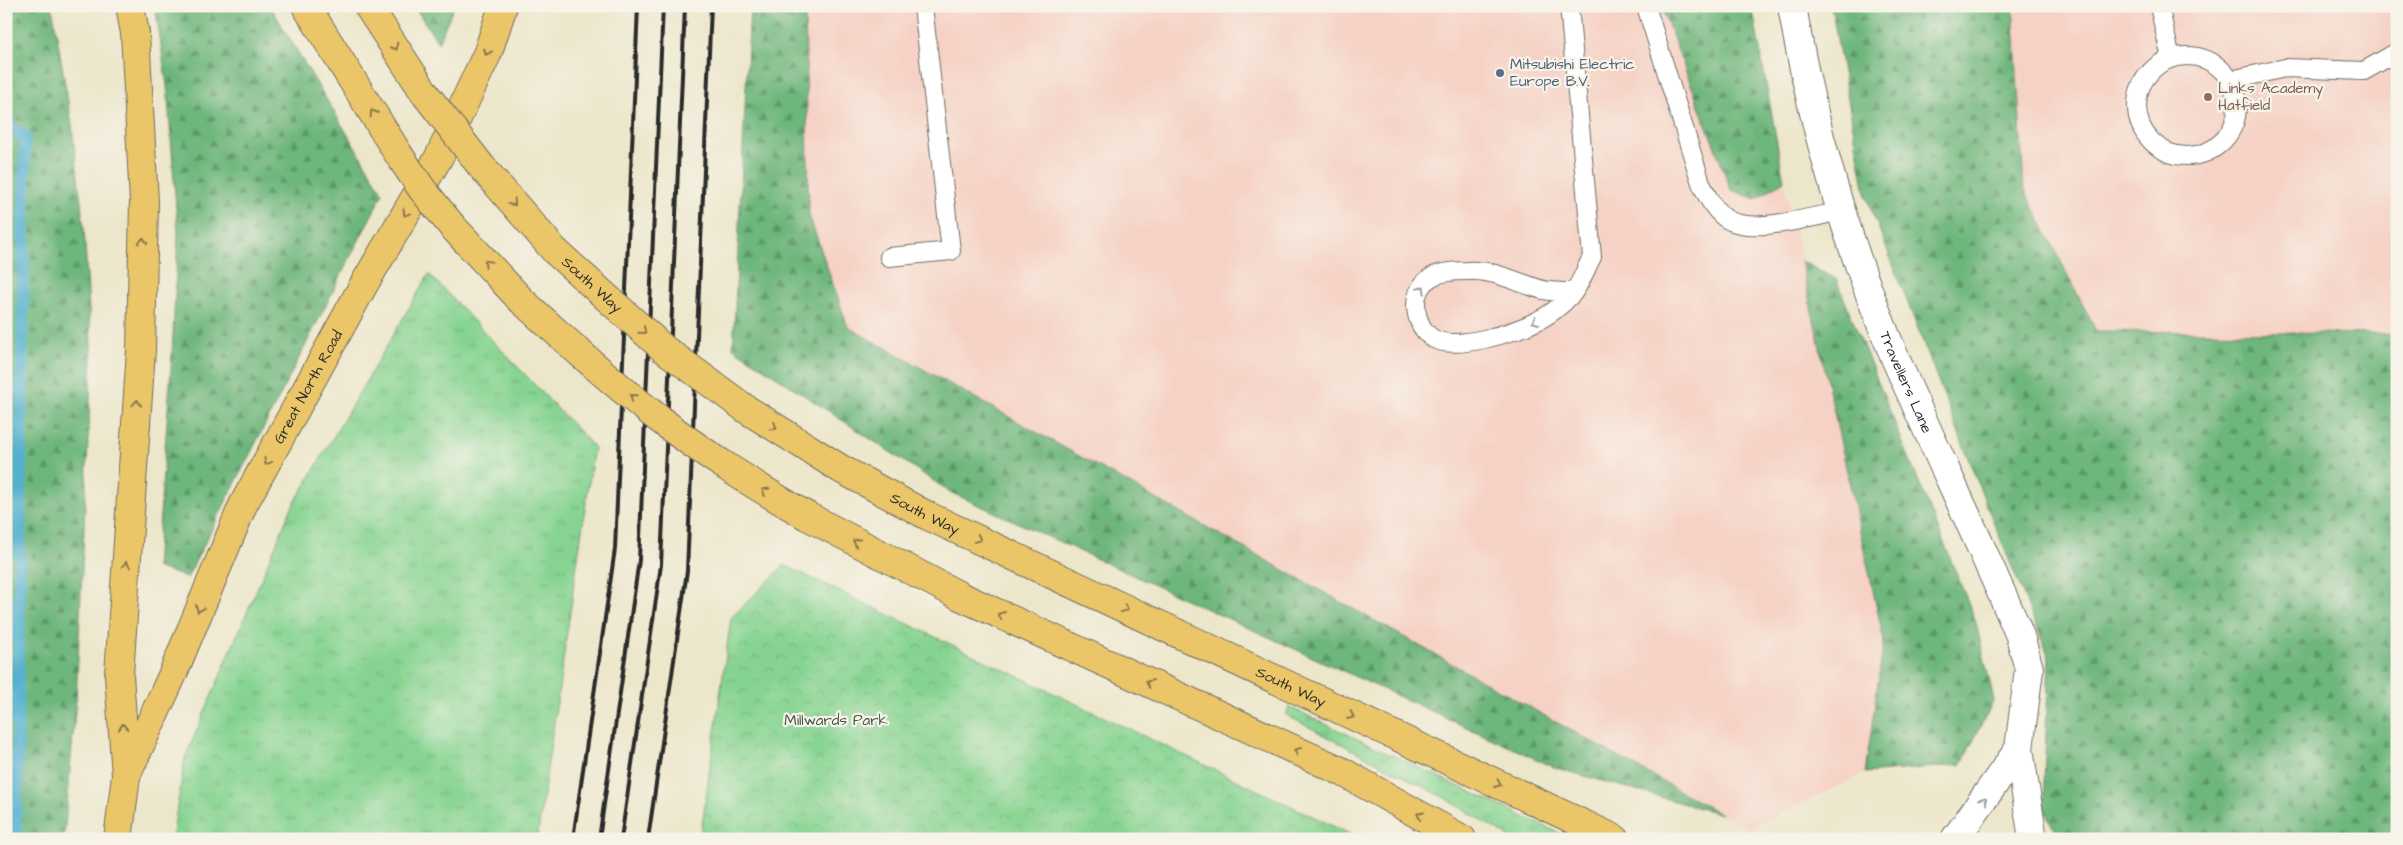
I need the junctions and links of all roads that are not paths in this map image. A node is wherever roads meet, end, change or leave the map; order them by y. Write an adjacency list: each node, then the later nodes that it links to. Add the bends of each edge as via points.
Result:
1 (130, 6): 17 (main road, Great North Road, one-way to 1, via 120,675 141,350 144,202 135,33)
2 (306, 6): 19 (main road, one-way to 2, bridge, via 1341,771 960,596 807,516 737,475 659,419 520,298 452,226 399,155)
3 (368, 6): 20 (main road, South Way, one-way to 20, bridge, via 426,95 481,166 555,251 664,349 746,409 841,469 937,520)
4 (503, 6): 17 (main road, Great North Road, one-way to 17, via 488,52 439,157 362,286 243,505 172,676)
5 (923, 6): 14 (lane, via 951,251)
6 (1569, 6): 15 (lane, via 1592,257)
7 (1646, 6): 13 (lane, via 1701,183 1710,202 1726,218 1742,225 1761,226)
8 (1792, 6): 13 (street, Travellers Lane, via 1820,138)
9 (2159, 6): 11 (lane)
10 (2397, 52): 12 (lane, via 2364,71 2284,68)
11 (2171, 58): 12 (lane, via 2188,55 2205,58 2220,67); 12 (lane, via 2146,76 2139,90 2137,107 2147,136 2159,148 2173,154 2190,156 2207,152 2222,143 2232,130 2238,113 2237,96)
12 (2231, 80)
13 (1842, 210): 16 (street, Travellers Lane, via 1893,352 2020,636 2029,670)
14 (889, 257)
15 (1574, 292): 15 (lane, one-way to 15, via 1537,321 1483,339 1436,340 1423,330 1417,318 1419,290 1430,278 1447,273 1487,272 1545,290)
16 (2019, 749): 21 (street, Travellers Lane, one-way to 16); 22 (street, Travellers Lane)
17 (126, 776): 18 (main road, Great North Road)
18 (118, 839)
19 (1462, 839)
20 (1615, 839)
21 (1955, 839)
22 (2033, 839)

